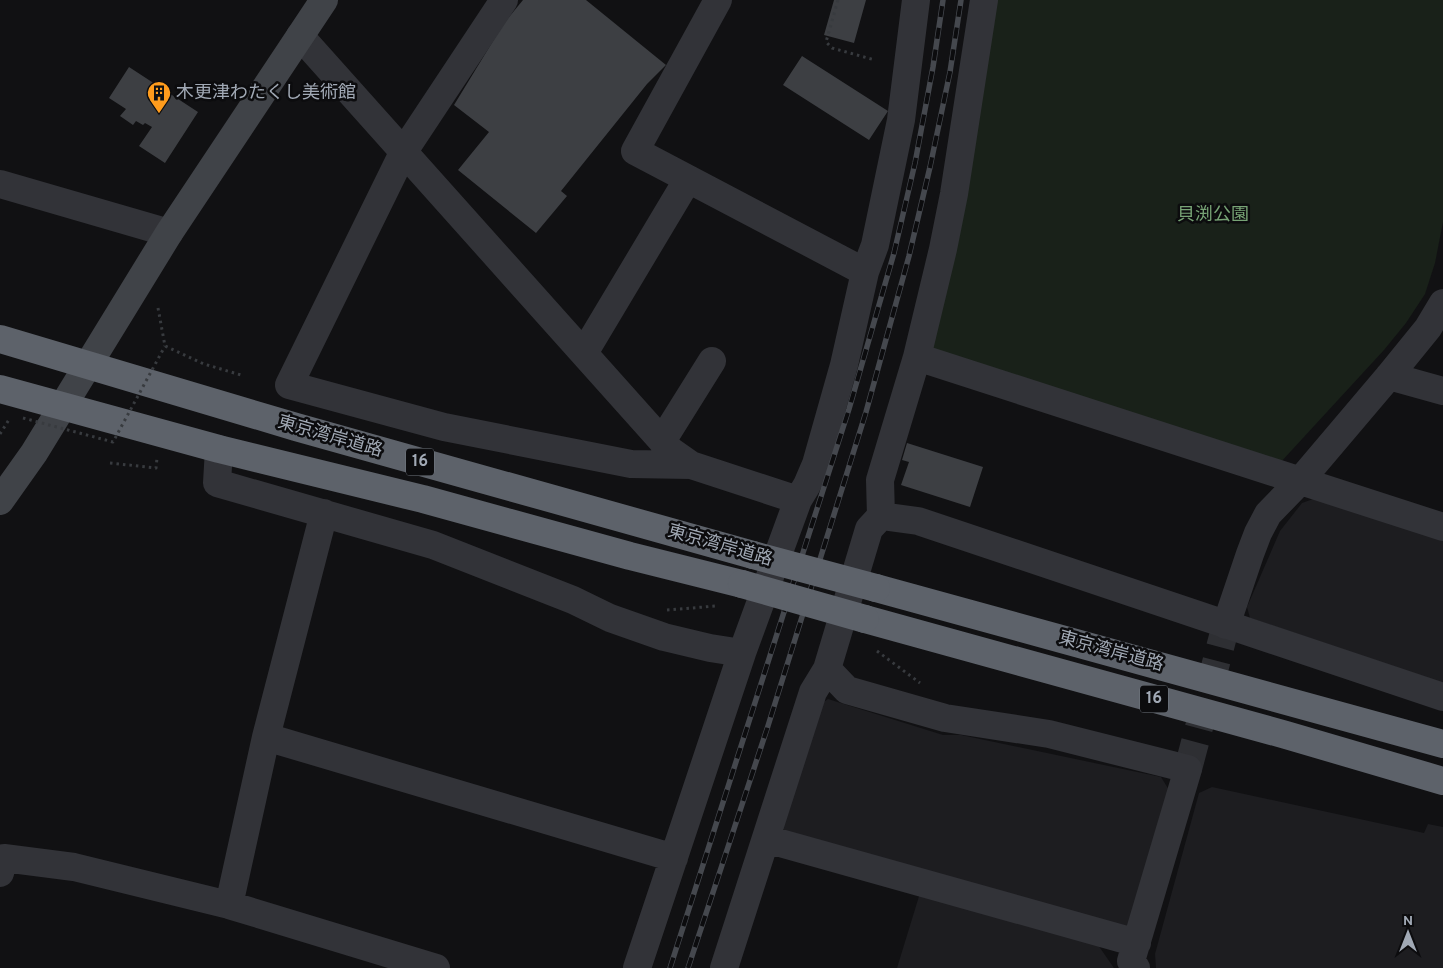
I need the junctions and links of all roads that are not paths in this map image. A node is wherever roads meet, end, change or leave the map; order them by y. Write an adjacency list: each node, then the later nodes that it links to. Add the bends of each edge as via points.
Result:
1 (324, 0): 6 (street)
2 (504, 0): 7 (street)
3 (718, 0): 8 (street, via 635,151)
4 (916, 0): 11 (street, via 901,120 874,246)
5 (984, 0): 15 (street, via 954,194)
6 (300, 36): 7 (street); 10 (street)
7 (404, 151): 14 (street); 24 (street, via 289,385 444,428 631,464)
8 (688, 179): 11 (street); 14 (street)
9 (0, 184): 10 (street)
10 (169, 233): 17 (street)
11 (865, 272): 26 (street, via 844,365 816,464)
12 (1443, 304): 18 (street)
13 (0, 339): 17 (highway, 東京湾岸道路 / 16)
14 (584, 353): 22 (street)
15 (917, 357): 25 (street); 29 (street, via 880,480)
16 (712, 360): 22 (street)
17 (88, 365): 21 (street); 36 (highway, 東京湾岸道路 / 16, bridge, via 753,555)
18 (1389, 376): 20 (street); 25 (street)
19 (0, 389): 21 (highway, 東京湾岸道路 / 16)
20 (1443, 391)
21 (63, 406): 23 (highway, 東京湾岸道路 / 16); 27 (street)
22 (662, 440): 24 (street)
23 (219, 449): 28 (street, via 217,483); 37 (highway, 東京湾岸道路 / 16, bridge, via 423,499 742,584)
24 (691, 465): 26 (street)
25 (1300, 481): 30 (street); 31 (street, via 1268,514 1258,533)
26 (798, 500): 32 (street)
27 (0, 501)
28 (324, 513): 32 (street, via 433,545 664,637); 35 (street)
29 (881, 516): 31 (street, via 918,520); 33 (street, via 868,529)
30 (1443, 527)
31 (1226, 625): 34 (street)
32 (742, 653): 39 (street)
33 (827, 670): 38 (street, via 813,692); 42 (street, via 847,690 945,718 1049,734 1188,769)
34 (1443, 696)
35 (266, 737): 39 (street); 41 (street)
36 (1443, 744)
37 (1443, 781)
38 (766, 839): 42 (street); 45 (street)
39 (674, 858): 44 (street)
40 (0, 873): 41 (street, via 4,858 74,867)
41 (229, 905): 43 (street)
42 (1136, 955)
43 (436, 968)
44 (637, 968)
45 (724, 968)

